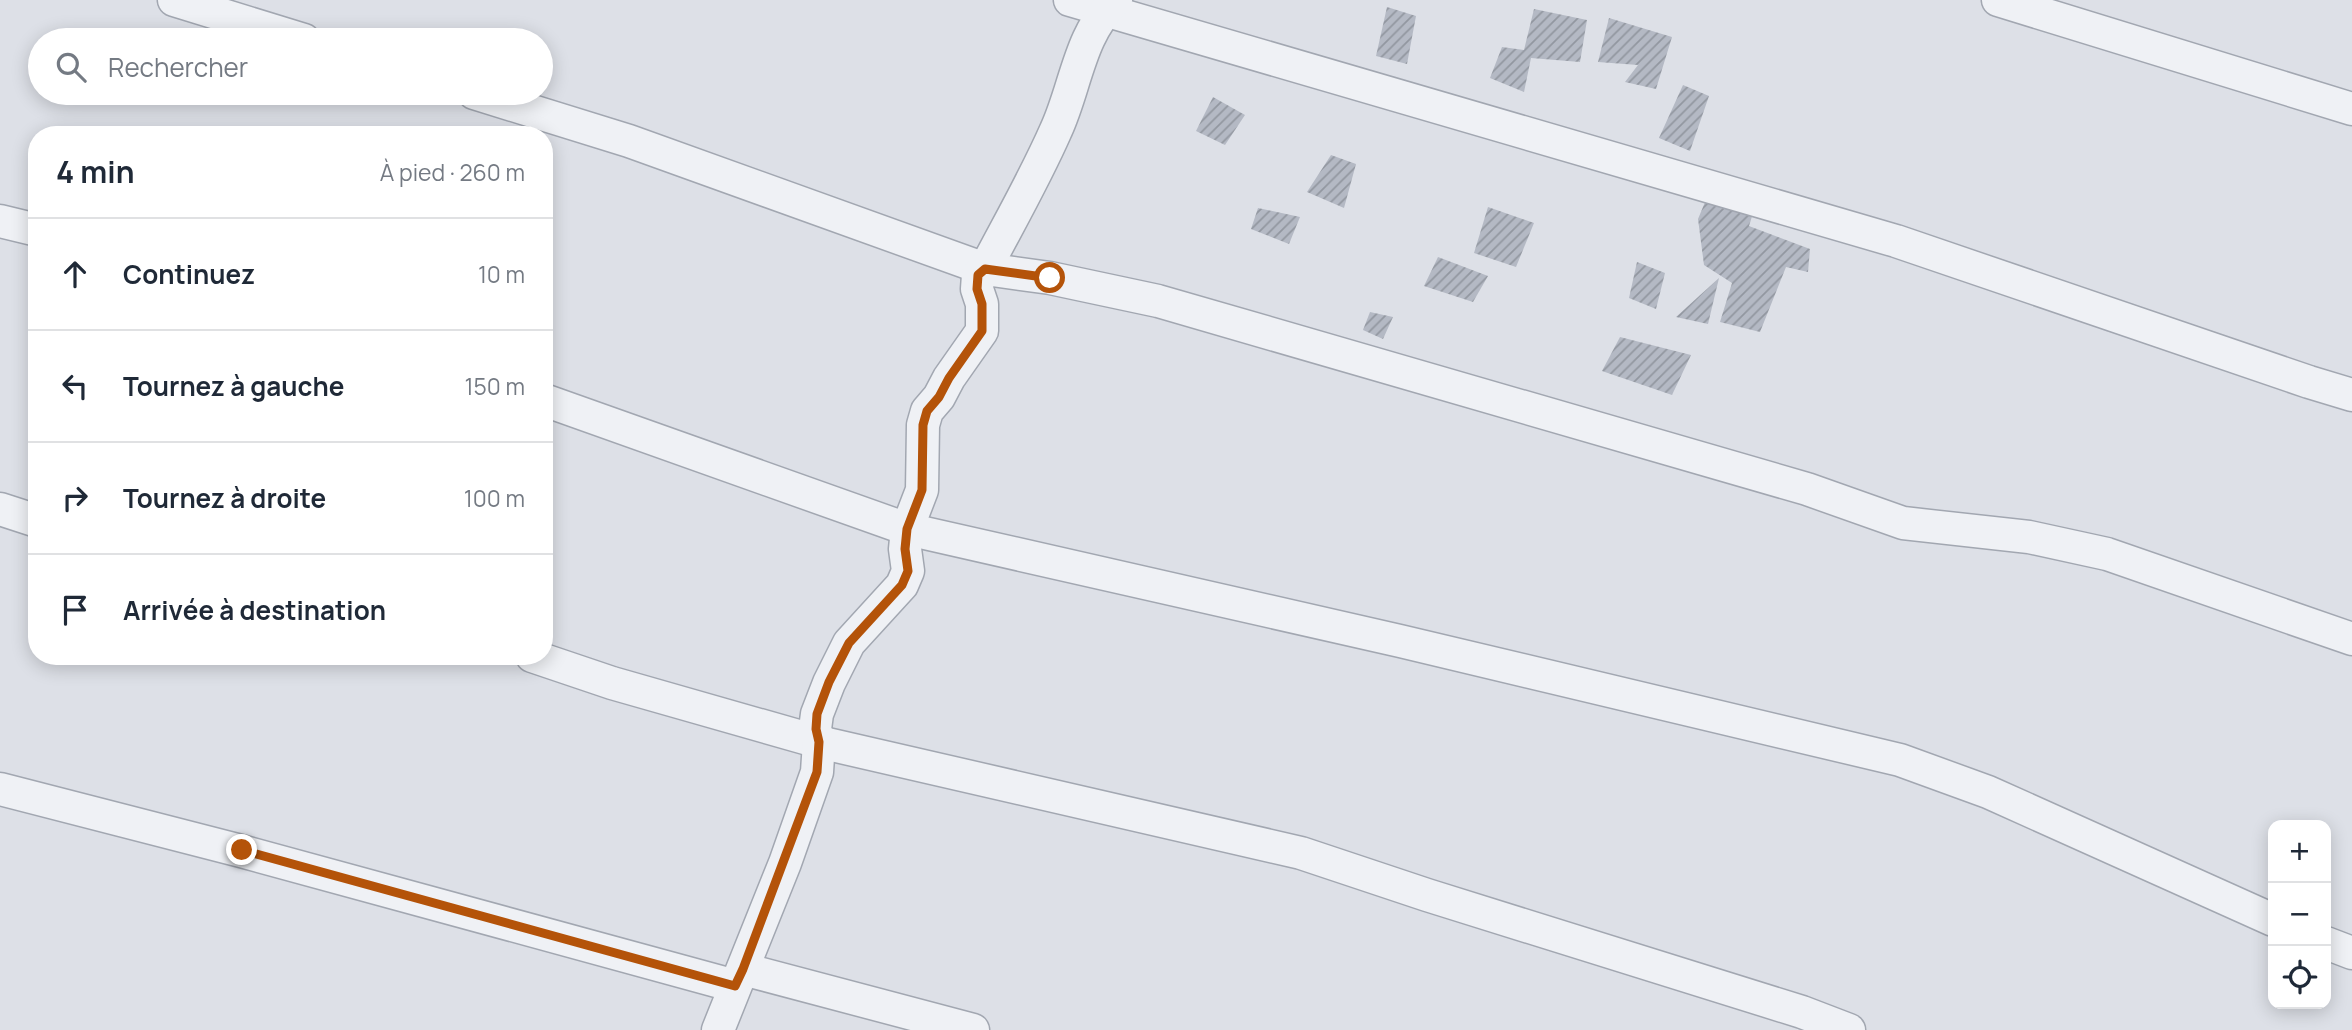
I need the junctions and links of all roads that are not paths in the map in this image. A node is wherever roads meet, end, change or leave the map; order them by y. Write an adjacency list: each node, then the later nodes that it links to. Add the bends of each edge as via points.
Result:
1 (174, 0): 5 (street)
2 (1070, 0): 4 (street)
3 (1998, 0): 7 (street)
4 (1110, 6): 10 (street, via 1077,66 1057,129); 11 (street, via 1896,241)
5 (265, 28)
6 (513, 105): 10 (street, via 629,141)
7 (2352, 109)
8 (0, 221): 9 (street)
9 (28, 228)
10 (985, 269): 15 (street, via 976,281 982,331 927,411 921,438 922,490); 16 (street, via 1158,301 1807,489 1903,523 2029,537 2107,554)
11 (2352, 394)
12 (553, 403): 15 (street)
13 (0, 509): 14 (street)
14 (28, 518)
15 (907, 529): 18 (street, via 908,571 902,585 841,656 817,714); 20 (street, via 1900,760 1988,792)
16 (2352, 639)
17 (553, 663): 18 (street)
18 (819, 742): 23 (street, via 817,772); 26 (street, via 1301,853)
19 (0, 789): 23 (street)
20 (2268, 918)
21 (2331, 945): 22 (street)
22 (2352, 953)
23 (739, 977): 24 (street); 25 (street)
24 (718, 1030)
25 (973, 1030)
26 (1849, 1030)

